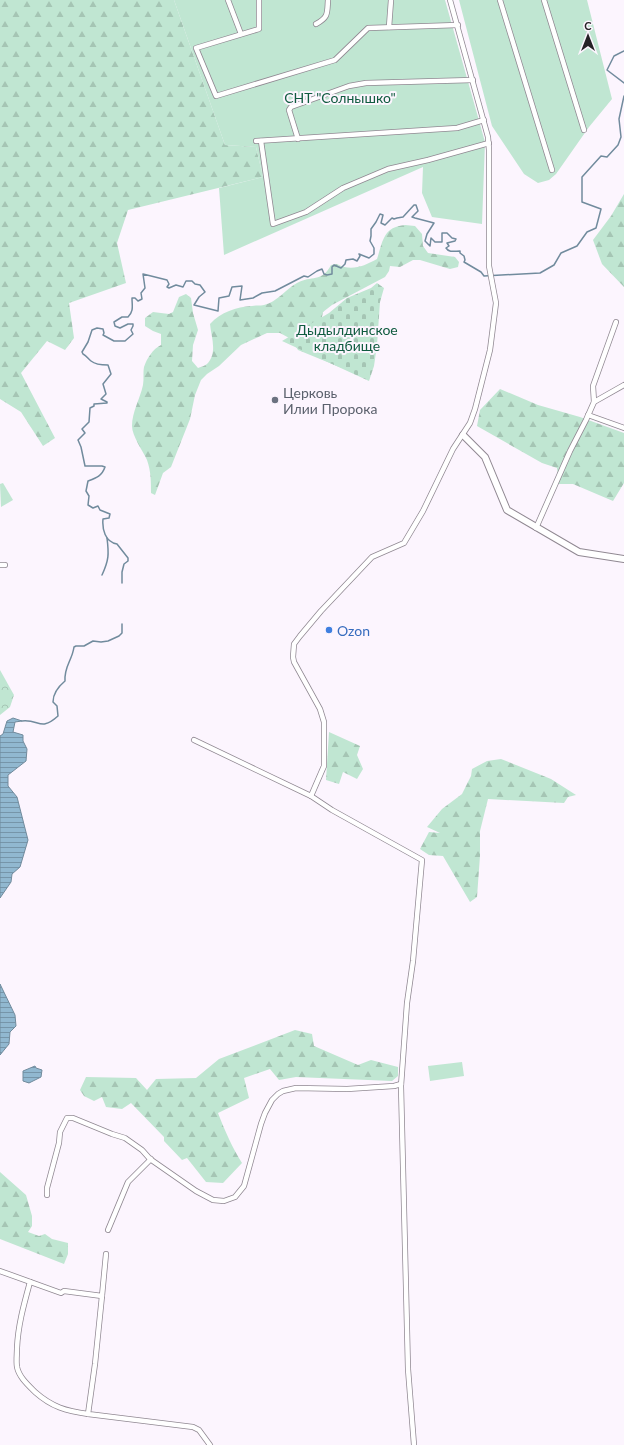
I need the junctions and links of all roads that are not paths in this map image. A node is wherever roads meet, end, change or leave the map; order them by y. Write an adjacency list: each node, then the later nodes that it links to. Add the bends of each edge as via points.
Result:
1 (228, 0): 11 (street)
2 (260, 0): 11 (street, via 259,29)
3 (328, 0): 8 (street, via 327,16)
4 (391, 0): 10 (street)
5 (450, 0): 9 (street)
6 (500, 0): 17 (street)
7 (544, 0): 14 (street)
8 (316, 24)
9 (458, 25): 10 (street); 12 (street)
10 (389, 27): 11 (street, via 368,28 335,60 216,96 196,48)
11 (240, 34)
12 (473, 80): 13 (street); 15 (street, via 366,83 349,86 291,107 289,110)
13 (484, 120): 15 (street, via 457,128); 16 (street)
14 (584, 130)
15 (298, 139): 16 (street, via 258,141 273,224 306,212 343,188 388,169)
16 (489, 143): 23 (street, via 489,272 496,304 490,350 475,409)
17 (552, 170)
18 (616, 322): 20 (street, via 593,386)
19 (624, 385): 20 (street)
20 (594, 402): 21 (street)
21 (588, 415): 22 (street); 24 (street)
22 (624, 428)
23 (463, 435): 24 (street, via 484,457 506,510); 27 (street, via 453,449 423,511 404,543 372,557 294,644 294,662 320,709 324,722 324,766)
24 (536, 528): 25 (street, via 578,552)
25 (624, 559)
26 (194, 740): 27 (street)
27 (311, 796): 28 (street, via 422,860)
28 (401, 1084): 29 (street, via 347,1089 296,1088 278,1094 265,1113 244,1186 229,1200 218,1201 206,1197); 38 (street, via 408,1369)
29 (151, 1160): 30 (street, via 125,1138 67,1118 60,1132); 31 (street, via 128,1182)
30 (47, 1195)
31 (108, 1230)
32 (106, 1254): 35 (street)
33 (0, 1271): 34 (street)
34 (30, 1282): 35 (street, via 61,1293 64,1291); 36 (street, via 19,1326 17,1360 20,1373 35,1392 56,1407)
35 (102, 1296): 36 (street)
36 (88, 1414): 37 (street, via 192,1427 199,1430)
37 (210, 1445)
38 (414, 1445)

